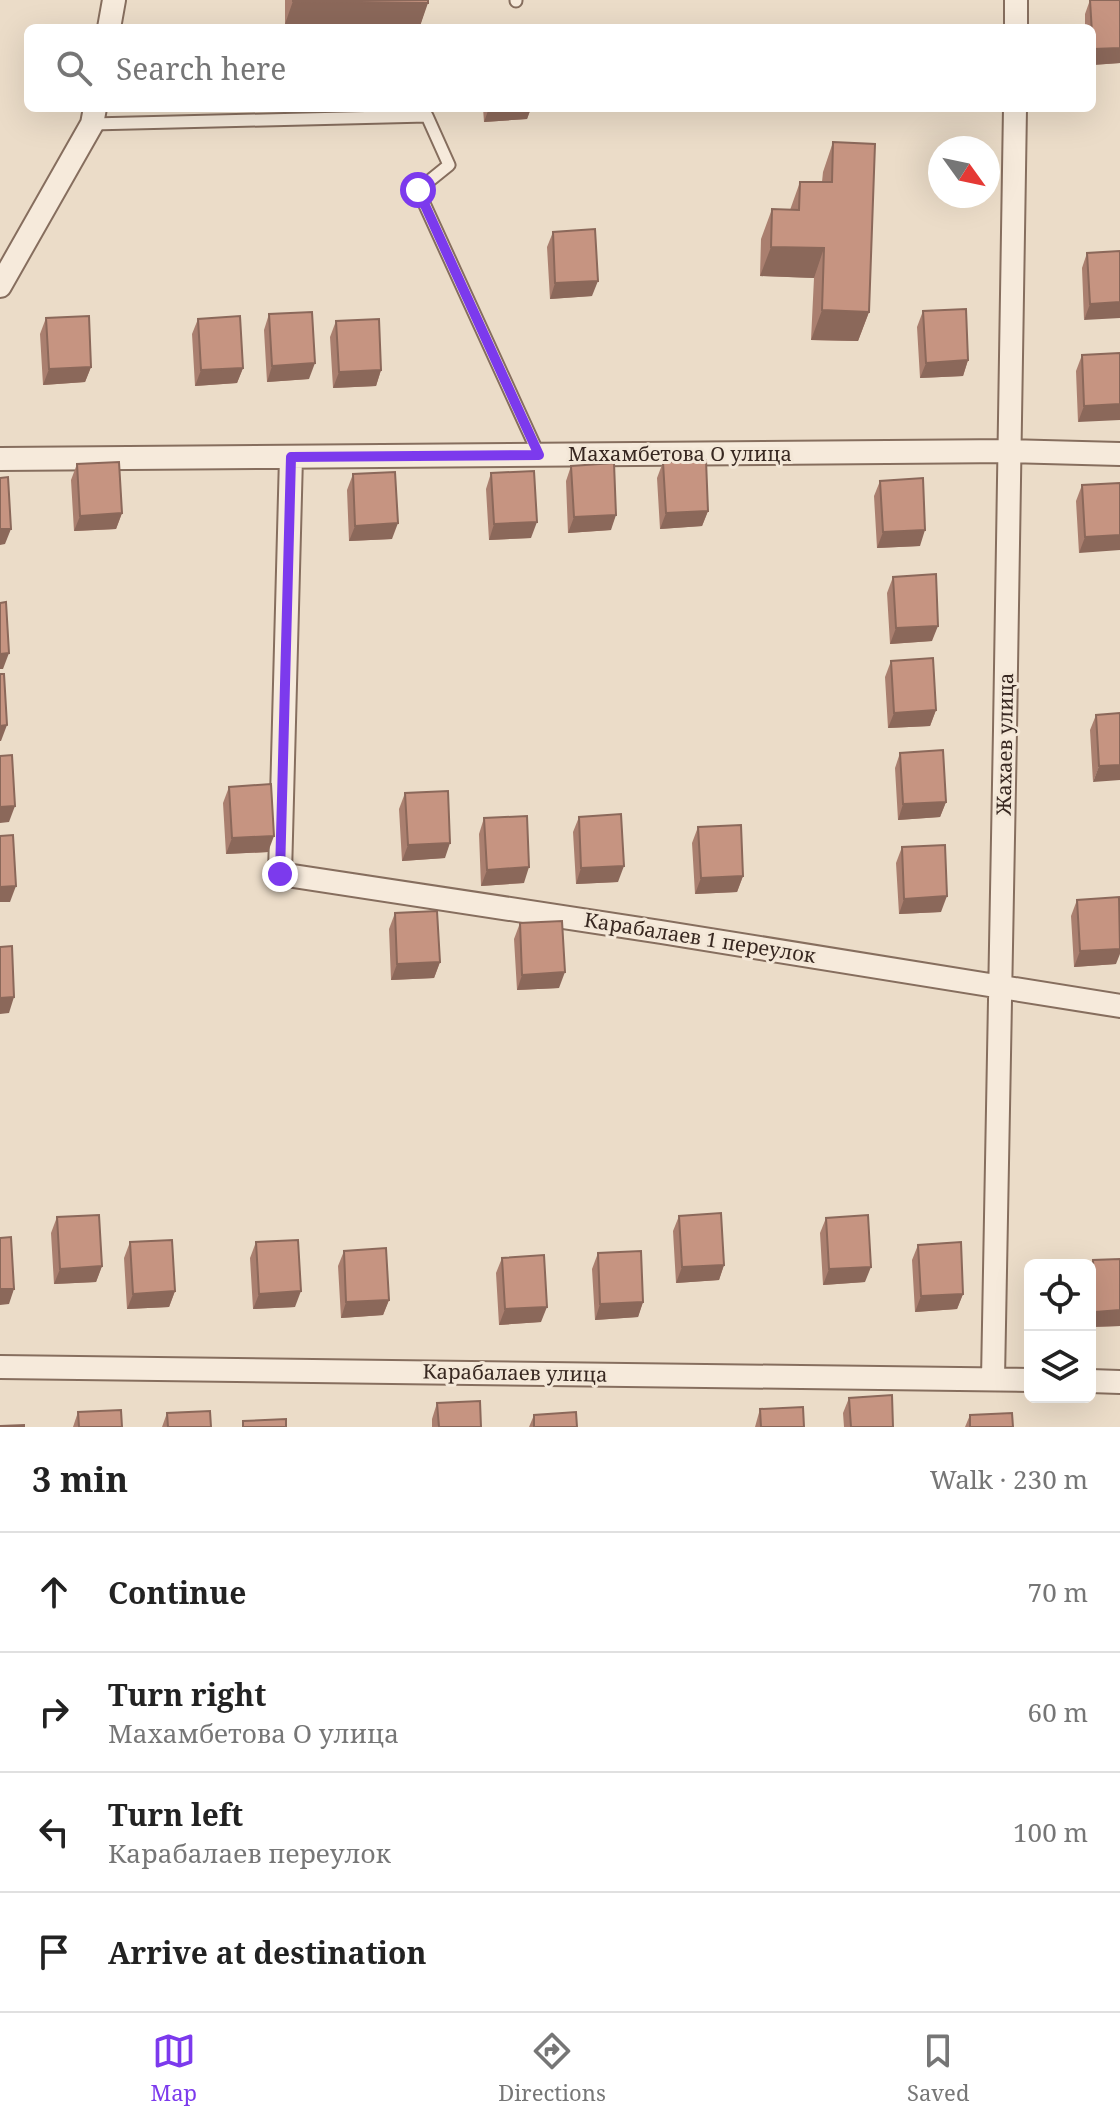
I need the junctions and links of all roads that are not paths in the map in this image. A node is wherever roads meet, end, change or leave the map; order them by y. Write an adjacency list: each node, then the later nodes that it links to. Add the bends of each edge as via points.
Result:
1 (114, 0): 3 (street)
2 (1016, 0): 4 (street)
3 (110, 24)
4 (1016, 24)
5 (1015, 112): 8 (street, Жахаев улица)
6 (94, 116): 7 (street); 10 (lane, via 427,116 449,165 418,190)
7 (0, 286)
8 (1011, 451): 9 (street, Махамбетова О улица); 10 (street, Махамбетова О улица); 13 (street, Жахаев улица)
9 (1120, 454)
10 (539, 455): 11 (street, Махамбетова О улица)
11 (291, 457): 12 (street, Махамбетова О улица); 13 (street, Карабалаев 1 переулок, via 280,874)
12 (0, 459)
13 (999, 986): 14 (street, Карабалаев 1 переулок); 16 (street, Жахаев улица)
14 (1120, 1006)
15 (0, 1367): 16 (street, Карабалаев улица)
16 (993, 1379): 17 (street, Карабалаев улица)
17 (1024, 1380)
18 (1096, 1381): 19 (street)
19 (1120, 1382)

